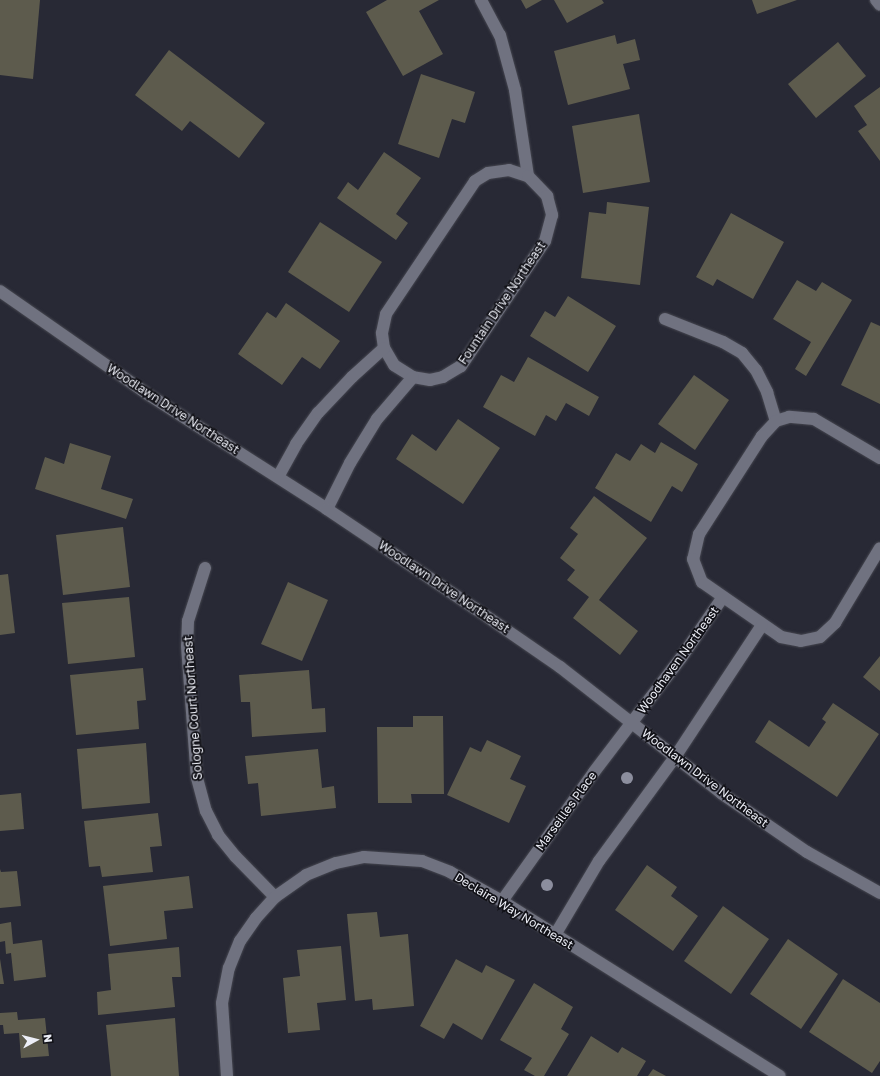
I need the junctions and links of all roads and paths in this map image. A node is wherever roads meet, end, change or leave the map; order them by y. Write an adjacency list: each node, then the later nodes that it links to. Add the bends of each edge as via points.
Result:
1 (481, 0): 4 (street, via 502,42 515,90)
2 (876, 0): 3 (street)
3 (880, 5)
4 (528, 176): 7 (street, Fountain Drive Northeast, via 509,170 488,173 475,181 391,304 382,333); 8 (street, Fountain Drive Northeast, via 547,196 552,215 545,241 461,366 443,377 430,380)
5 (0, 291): 11 (street, Woodlawn Drive Northeast, via 149,395)
6 (665, 319): 9 (street, via 723,342 742,353 756,370 767,392)
7 (384, 348): 8 (street, Fountain Drive Northeast, via 394,365); 11 (street, via 352,376 318,413 296,444)
8 (413, 377): 12 (street, via 377,419 350,463)
9 (776, 421): 10 (street, via 788,417 814,419); 15 (street, Woodhaven Northeast, via 762,436 699,534 693,559 702,582)
10 (880, 458)
11 (278, 477): 12 (street, Woodlawn Drive Northeast)
12 (327, 509): 17 (street, Woodlawn Drive Northeast, via 560,667)
13 (880, 548): 16 (street, Woodhaven Northeast, via 835,623 820,637 801,641 781,637)
14 (205, 568): 20 (street, Sologne Court Northeast, via 188,621 187,646 197,778 206,811 218,834 236,857)
15 (723, 597): 16 (street, Woodhaven Northeast); 17 (street, Woodhaven Northeast)
16 (762, 625): 18 (street)
17 (632, 723): 18 (street, Woodlawn Drive Northeast); 21 (street, Marseilles Place, via 522,870)
18 (675, 757): 19 (street, Woodlawn Drive Northeast, via 807,852); 22 (street, via 599,861)
19 (880, 893)
20 (275, 897): 21 (street, Declaire Way Northeast, via 306,875 336,863 364,857 422,861 450,872); 23 (street, Declaire Way Northeast, via 240,941 229,968 222,1003)
21 (502, 901): 22 (street, Declaire Way Northeast)
22 (555, 935): 24 (street, Declaire Way Northeast)
23 (227, 1076)
24 (780, 1076)

